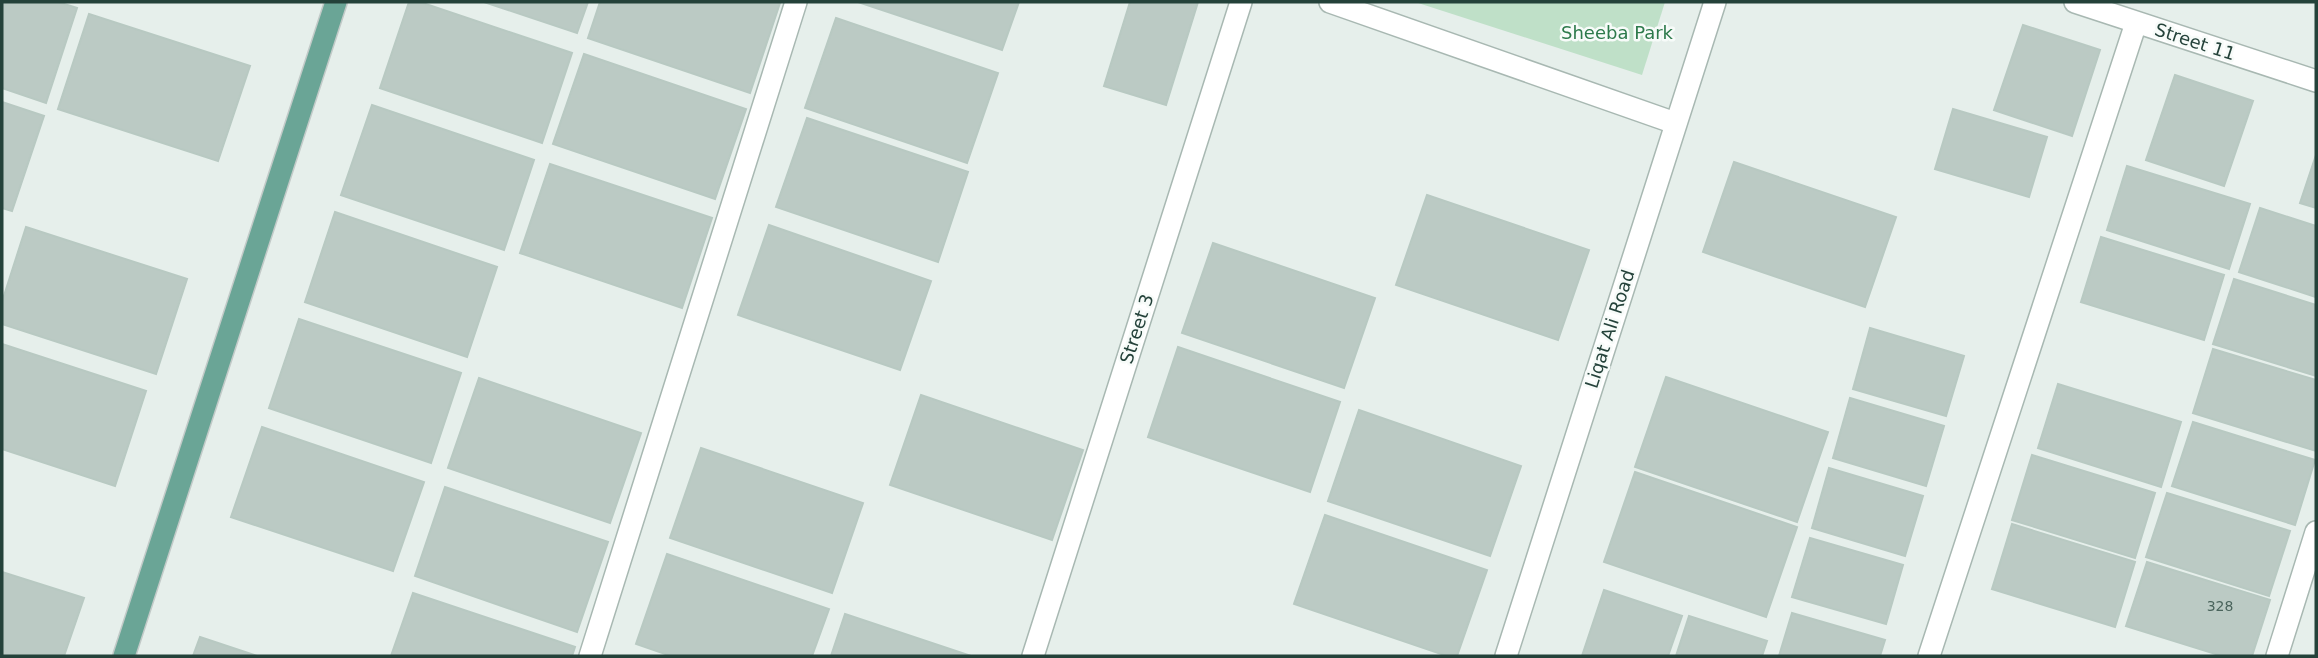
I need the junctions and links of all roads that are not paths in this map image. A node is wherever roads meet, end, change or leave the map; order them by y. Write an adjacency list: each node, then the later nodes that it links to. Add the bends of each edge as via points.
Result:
1 (336, 2): 12 (main road)
2 (796, 2): 13 (street)
3 (1241, 2): 14 (street, Street 3)
4 (1329, 2): 7 (street)
5 (1715, 2): 10 (street, Liqat Ali Road)
6 (2075, 2): 8 (street, Street 11)
7 (1353, 5): 10 (street)
8 (2136, 23): 9 (street, Street 11); 16 (street)
9 (2316, 81)
10 (1675, 123): 15 (street, Liqat Ali Road)
11 (2316, 531): 17 (street)
12 (124, 656)
13 (590, 656)
14 (1033, 656)
15 (1506, 656)
16 (1929, 656)
17 (2277, 656)

